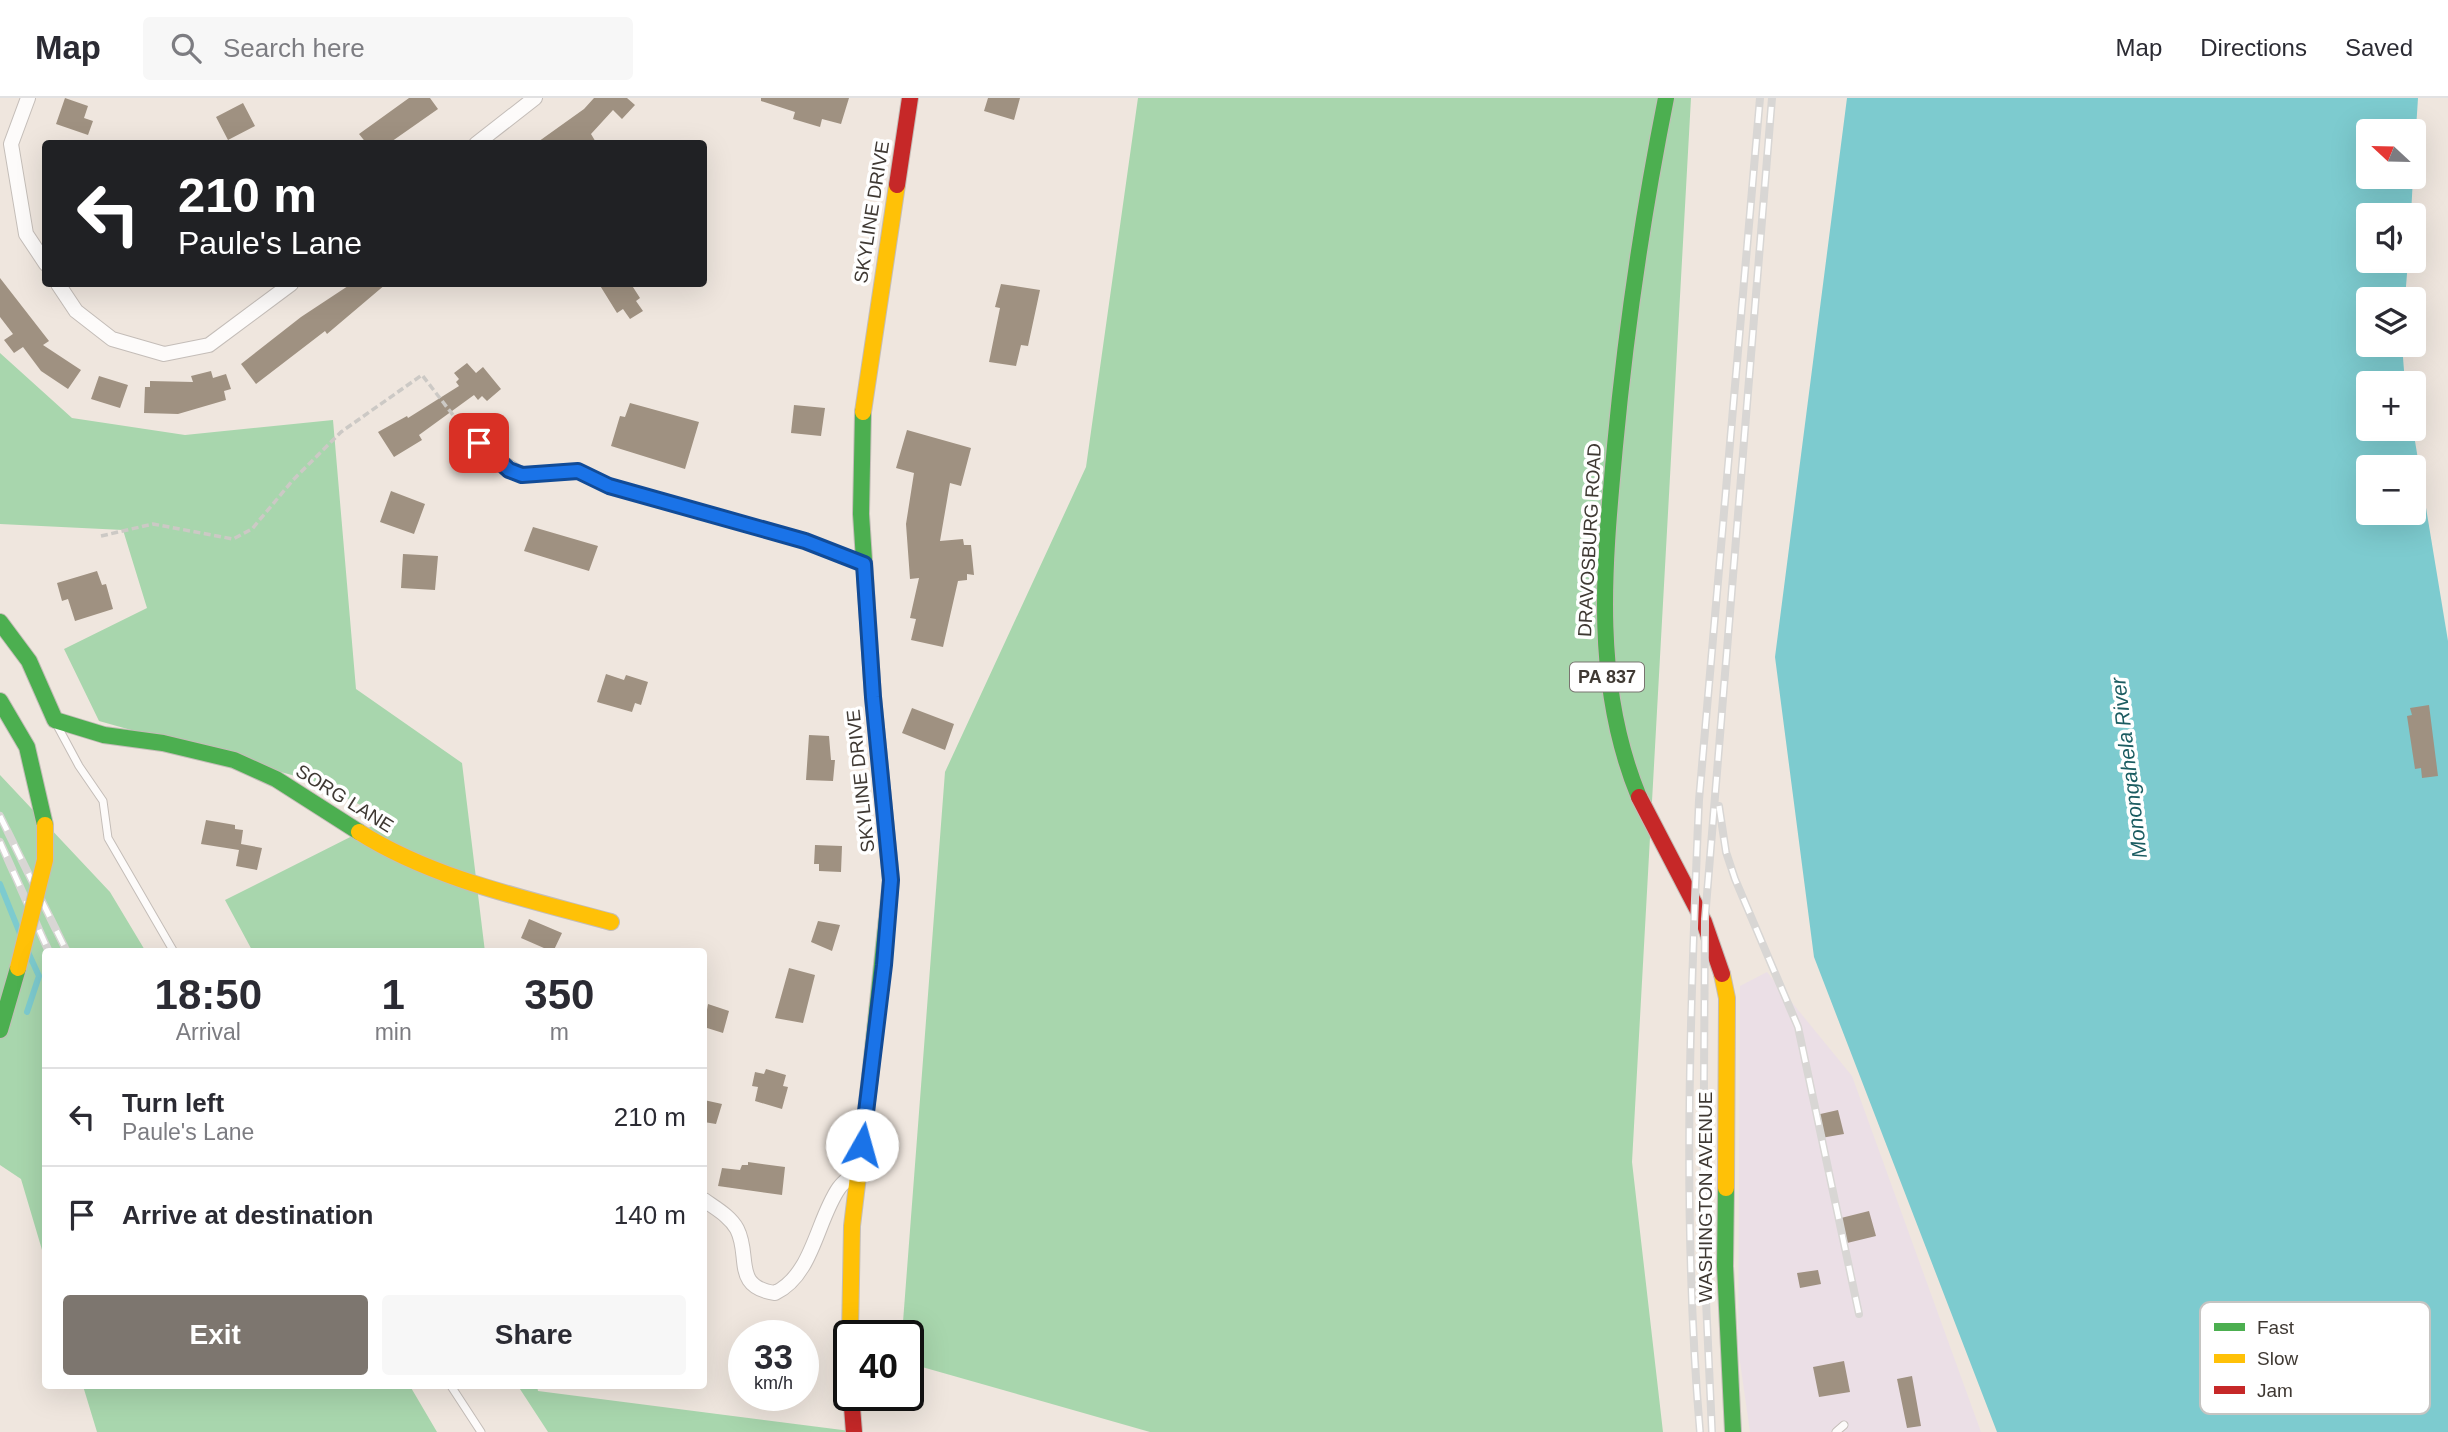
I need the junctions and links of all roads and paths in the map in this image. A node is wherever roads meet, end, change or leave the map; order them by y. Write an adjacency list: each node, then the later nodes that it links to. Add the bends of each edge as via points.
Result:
1 (28, 98): 6 (street, via 12,144 26,234)
2 (535, 98): 5 (street)
3 (910, 98): 11 (street, SKYLINE DRIVE, via 862,418)
4 (1666, 98): 17 (street, DRAVOSBURG ROAD / PA 837, via 1635,256 1621,367 1606,540 1604,636 1613,714 1625,760 1642,804 1708,926)
5 (481, 140)
6 (42, 258)
7 (60, 287): 8 (street, via 76,312 112,338 164,354 209,345)
8 (287, 287)
9 (463, 428): 10 (path, via 422,375 341,432 252,529 233,539 153,524); 11 (street, via 495,458 522,475 578,471 609,486 805,541)
10 (101, 536)
11 (864, 564): 19 (street, SKYLINE DRIVE, via 891,880)
12 (0, 622): 14 (street, via 29,661)
13 (0, 701): 18 (street, bridge, via 27,747 45,825 40,888)
14 (55, 720): 15 (street, SORG LANE, via 104,735 234,760 276,779 386,849 496,890); 16 (lane, via 103,801 107,838)
15 (611, 922)
16 (172, 948)
17 (1722, 963): 27 (street, WASHINGTON AVENUE / PA 837, via 1727,998 1725,1266)
18 (0, 1030)
19 (859, 1169): 20 (street, via 839,1188 800,1269 775,1293 756,1288 747,1278 737,1229); 21 (street, SKYLINE DRIVE, via 852,1226)
20 (707, 1202)
21 (850, 1320)
22 (453, 1389): 25 (lane)
23 (852, 1411): 26 (street)
24 (1844, 1425): 28 (lane)
25 (481, 1432)
26 (854, 1432)
27 (1733, 1432)
28 (1836, 1432)

